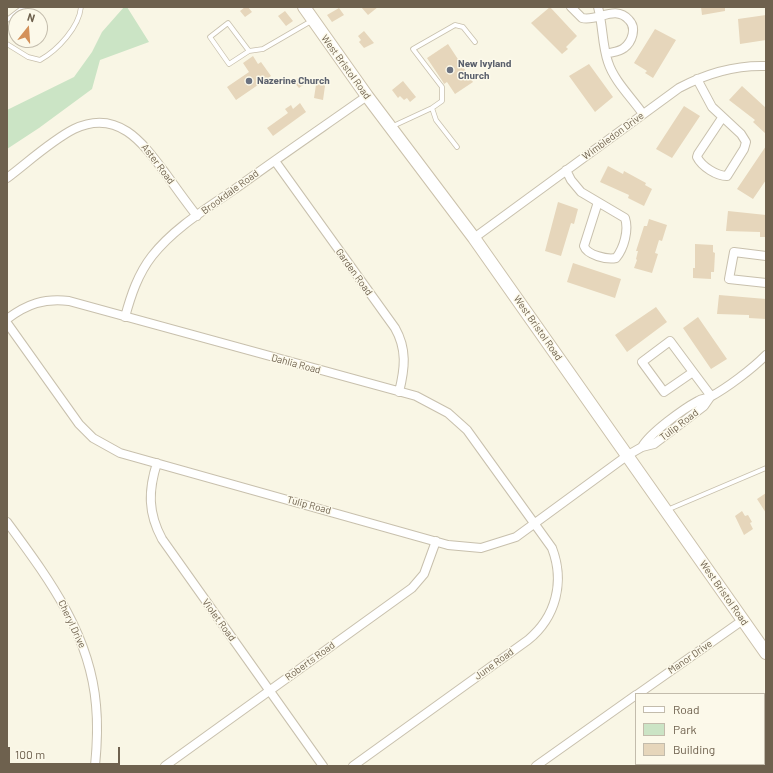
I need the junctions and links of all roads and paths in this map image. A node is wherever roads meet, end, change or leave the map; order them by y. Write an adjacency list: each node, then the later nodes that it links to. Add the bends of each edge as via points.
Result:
1 (24, 7): 7 (lane)
2 (81, 7): 10 (lane, via 80,18 48,56 40,60 28,57)
3 (304, 7): 8 (main road, West Bristol Road)
4 (571, 7): 6 (street, via 582,18 588,20)
5 (598, 7): 6 (street)
6 (600, 16): 12 (street); 12 (street, via 620,13 629,19 634,28 624,48)
7 (7, 20)
8 (313, 20): 11 (lane, via 263,49); 15 (main road, West Bristol Road)
9 (475, 42): 16 (lane, via 463,27 455,26 414,49 442,87 442,101)
10 (7, 44)
11 (249, 51): 11 (lane, via 228,23 210,37 229,64)
12 (606, 54): 17 (street, via 612,72)
13 (766, 66): 14 (street, Wimbledon Drive, via 722,70)
14 (697, 79): 17 (street, Wimbledon Drive, via 679,88); 18 (street, via 712,107)
15 (367, 96): 19 (main road, West Bristol Road); 21 (street, Brookdale Road)
16 (432, 108): 19 (lane); 20 (lane, via 436,120)
17 (643, 114): 22 (street, Wimbledon Drive)
18 (722, 118): 18 (street, via 741,134 746,142 727,176 719,175 697,158)
19 (391, 127): 26 (main road, West Bristol Road)
20 (456, 147)
21 (275, 161): 25 (street, Brookdale Road); 34 (street, Garden Road, via 398,332 404,362)
22 (566, 170): 24 (street, via 581,192); 26 (street, Wimbledon Drive)
23 (7, 178): 25 (street, Aster Road, via 69,132 88,125 107,124 126,130 145,146)
24 (598, 202): 24 (street, via 622,214 627,224 616,258 611,259 585,249 585,239)
25 (197, 216): 29 (street, Brookdale Road, via 169,237 151,257 136,284)
26 (474, 238): 36 (main road, West Bristol Road)
27 (766, 256): 28 (street, via 734,252 729,280)
28 (766, 283)
29 (125, 317): 30 (street, Dahlia Road, via 55,299 28,305); 34 (street, Dahlia Road)
30 (7, 319)
31 (7, 323): 37 (street, Tulip Road, via 79,424 93,438 120,453)
32 (766, 355): 35 (street, Tulip Road)
33 (693, 372): 33 (street, via 664,392 642,362 670,342); 35 (street)
34 (399, 392): 41 (street, Dahlia Road, via 416,396 458,420)
35 (711, 396): 36 (street, Tulip Road, via 699,400 646,439 642,447)
36 (628, 455): 39 (main road, West Bristol Road); 41 (street, Tulip Road)
37 (157, 463): 42 (street, Tulip Road); 45 (street, Violet Road, via 150,495 155,525 166,545)
38 (766, 468): 39 (lane)
39 (666, 510): 43 (main road, West Bristol Road)
40 (7, 522): 48 (street, Cheryl Drive, via 57,592 72,618 84,648 96,704 98,735)
41 (535, 523): 42 (street, Tulip Road, via 516,537 486,548 466,548); 51 (street, June Road, via 552,548 558,577 556,597 541,628)
42 (436, 541): 45 (street, Roberts Road, via 424,574 412,588)
43 (742, 620): 44 (main road, West Bristol Road); 46 (street, Manor Drive)
44 (766, 653)
45 (270, 690): 49 (street, Roberts Road); 50 (street, Violet Road)
46 (640, 693)
47 (635, 696): 52 (street, Manor Drive)
48 (95, 766)
49 (165, 766)
50 (323, 766)
51 (353, 766)
52 (536, 766)

